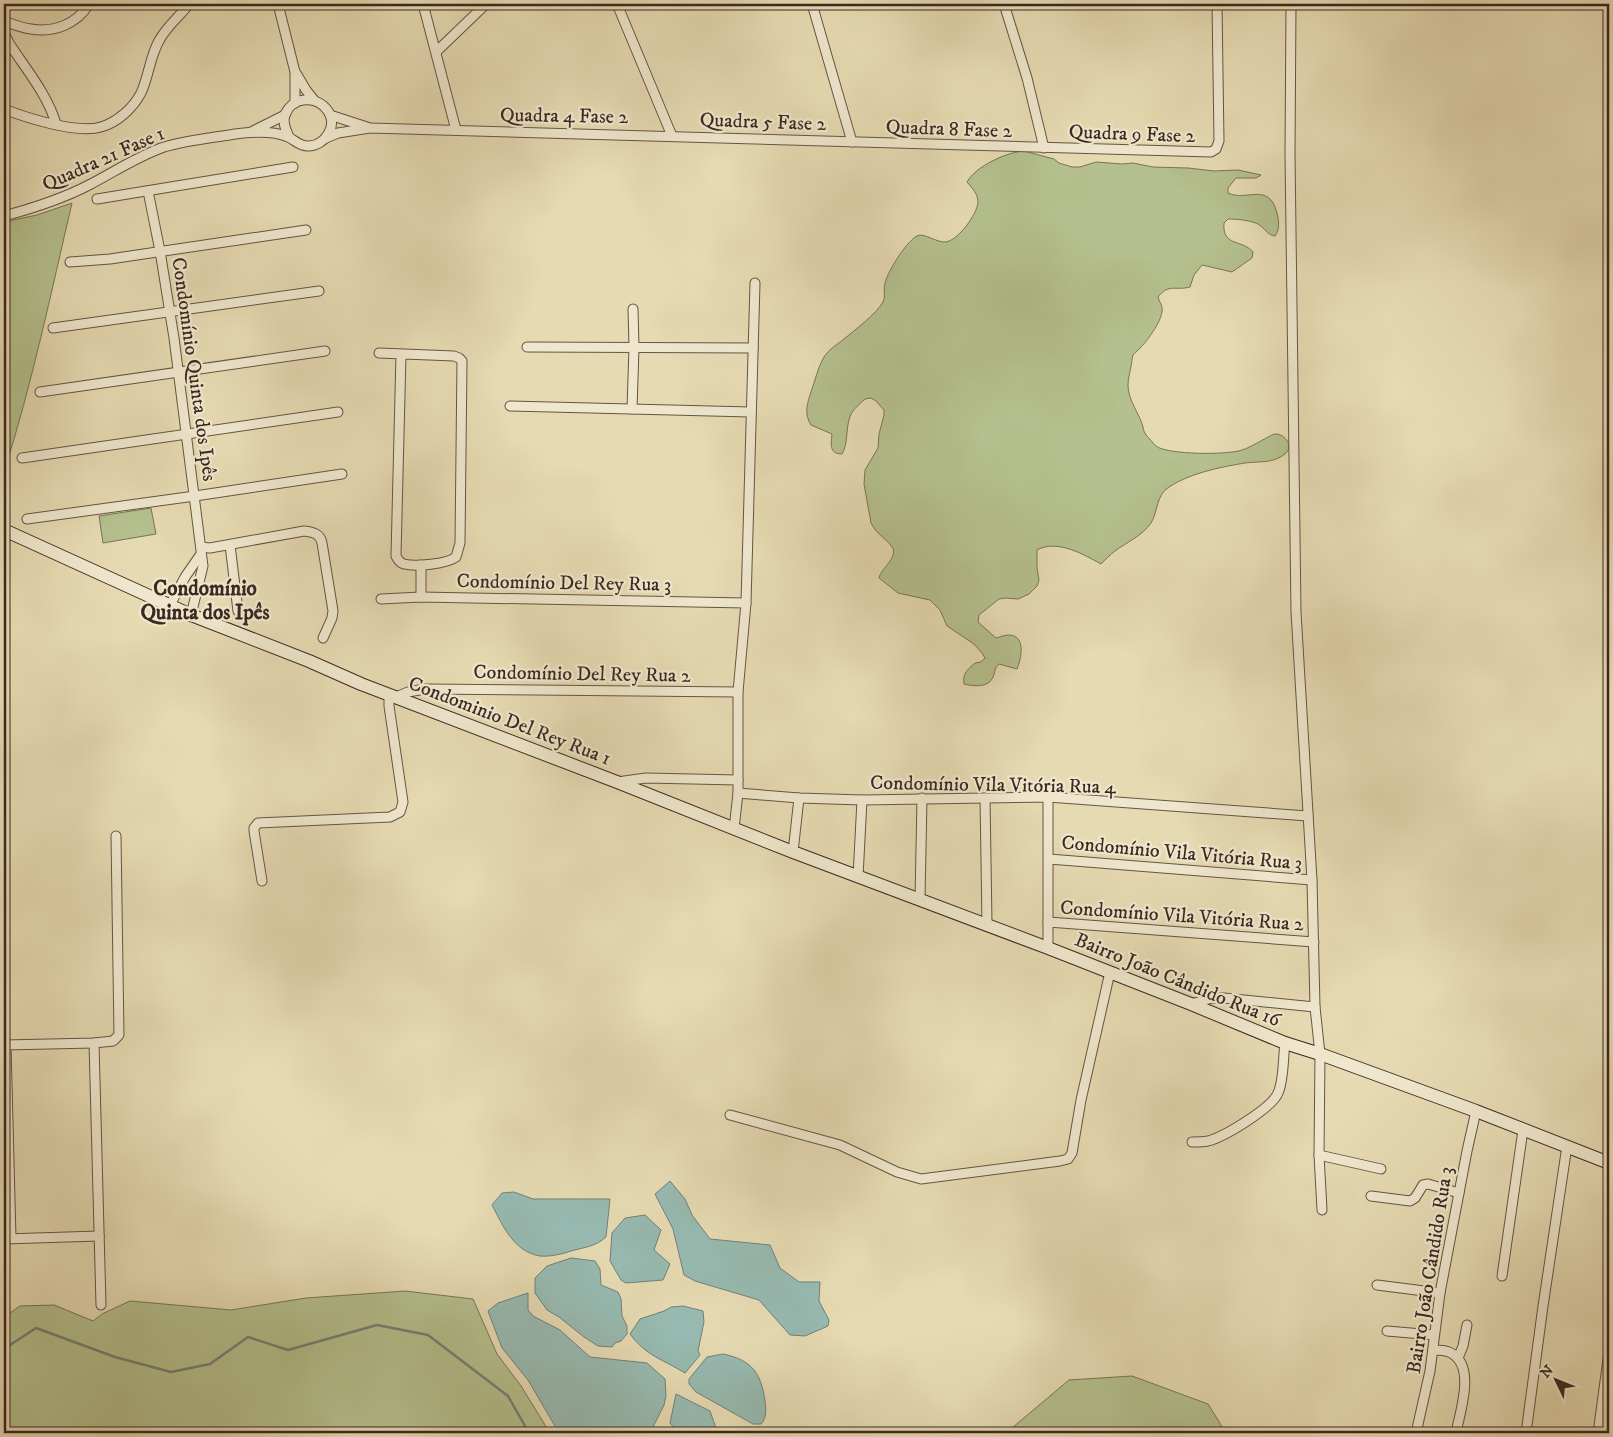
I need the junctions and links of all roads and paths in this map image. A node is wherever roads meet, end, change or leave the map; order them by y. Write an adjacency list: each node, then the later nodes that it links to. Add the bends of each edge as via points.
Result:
1 (89, 4): 13 (street, via 79,17 57,28 30,29)
2 (190, 4): 22 (street, via 160,39 140,94 122,116 99,128)
3 (278, 4): 16 (street)
4 (423, 4): 15 (street)
5 (486, 4): 15 (street)
6 (617, 4): 26 (street)
7 (812, 4): 29 (street)
8 (1004, 4): 30 (street)
9 (1042, 4): 10 (street)
10 (1087, 4)
11 (1217, 4): 30 (street, Quadra 9 Fase 2, via 1219,141 1214,151)
12 (1291, 4): 81 (street, via 1296,612)
13 (4, 21)
14 (4, 33): 22 (street, via 46,101)
15 (436, 52): 24 (street)
16 (295, 72): 17 (street); 18 (street)
17 (314, 100): 18 (street); 20 (street)
18 (295, 103): 21 (street)
19 (4, 109): 22 (street)
20 (330, 114): 23 (street); 28 (street, via 332,122)
21 (285, 116): 25 (street, Quadra 21 Fase 1); 27 (street, via 284,125)
22 (56, 124)
23 (370, 128): 24 (street, Quadra 4 Fase 2); 28 (street)
24 (456, 130): 26 (street, Quadra 4 Fase 2)
25 (248, 133): 27 (street, Quadra 21 Fase 1); 34 (street, Quadra 21 Fase 1, via 164,147 63,198)
26 (672, 136): 29 (street, Quadra 5 Fase 2)
27 (289, 137): 28 (street, via 297,144 307,146)
28 (326, 138)
29 (852, 142): 30 (street, Quadra 8 Fase 2)
30 (1044, 148)
31 (293, 168): 32 (street)
32 (148, 191): 33 (street); 36 (street, Condomínio Quinta dos Ipês)
33 (97, 199)
34 (4, 216)
35 (306, 230): 36 (street)
36 (160, 251): 37 (street); 41 (street, Condomínio Quinta dos Ipês)
37 (70, 262)
38 (755, 283): 45 (street)
39 (319, 291): 41 (street)
40 (633, 309): 44 (street)
41 (170, 312): 42 (street); 49 (street, Condomínio Quinta dos Ipês)
42 (53, 328)
43 (527, 347): 44 (street)
44 (634, 348): 45 (street); 52 (street)
45 (753, 348): 54 (street)
46 (325, 351): 49 (street)
47 (379, 353): 48 (street)
48 (401, 354): 63 (street, via 396,556 402,564); 63 (street, via 454,356 462,365 458,553 448,561)
49 (178, 373): 50 (street); 55 (street, Condomínio Quinta dos Ipês)
50 (40, 392)
51 (510, 406): 52 (street)
52 (632, 409): 54 (street)
53 (338, 412): 55 (street)
54 (751, 412): 66 (street)
55 (187, 434): 56 (street); 58 (street, Condomínio Quinta dos Ipês)
56 (22, 458)
57 (342, 474): 58 (street)
58 (195, 496): 59 (street); 62 (street, Condomínio Quinta dos Ipês)
59 (27, 519)
60 (4, 530): 67 (street, Condominio Del Rey Rua 1)
61 (230, 545): 62 (street); 68 (street); 70 (street, via 304,531 319,536 333,611)
62 (201, 551): 67 (street); 69 (street, Condomínio Quinta dos Ipês, via 203,566)
63 (421, 565): 64 (street)
64 (421, 597): 65 (street, Condomínio Del Rey Rua 3); 66 (street, Condomínio Del Rey Rua 3)
65 (382, 599)
66 (746, 603): 71 (street)
67 (170, 605): 69 (street, Condominio Del Rey Rua 1)
68 (238, 611)
69 (190, 615): 72 (street, Condominio Del Rey Rua 1)
70 (324, 638)
71 (738, 692): 72 (street, Condomínio Del Rey Rua 2, via 425,688); 73 (street)
72 (393, 695): 74 (street, Condominio Del Rey Rua 1); 88 (street, via 388,706 403,802 400,812 390,816 258,823 254,831)
73 (738, 780): 74 (street, Condominio Del Rey Rua 1, via 646,778); 75 (street)
74 (617, 782): 82 (street, Condominio Del Rey Rua 1)
75 (738, 793): 76 (street, Condomínio Vila Vitória Rua 4); 82 (street)
76 (798, 798): 80 (street, Condomínio Vila Vitória Rua 4); 84 (street)
77 (922, 798): 78 (street, Condomínio Vila Vitória Rua 4); 80 (street, Condomínio Vila Vitória Rua 4); 89 (street)
78 (985, 798): 79 (street, Condomínio Vila Vitória Rua 4); 91 (street)
79 (1048, 798): 81 (street, Condomínio Vila Vitória Rua 4); 85 (street)
80 (862, 800): 86 (street)
81 (1308, 816): 87 (street)
82 (734, 829): 84 (street, Bairro João Cândido Rua 16)
83 (116, 836): 97 (street, via 120,1035 113,1041)
84 (793, 852): 86 (street, Bairro João Cândido Rua 16)
85 (1049, 859): 87 (street, Condomínio Vila Vitória Rua 3); 90 (street)
86 (858, 877): 89 (street, Bairro João Cândido Rua 16)
87 (1312, 880): 92 (street)
88 (262, 881)
89 (920, 899): 91 (street, Bairro João Cândido Rua 16)
90 (1048, 922): 92 (street, Condomínio Vila Vitória Rua 2); 93 (street)
91 (987, 924): 93 (street, Bairro João Cândido Rua 16)
92 (1314, 942): 96 (street)
93 (1048, 948): 94 (street, Bairro João Cândido Rua 16)
94 (1110, 972): 95 (street, Bairro João Cândido Rua 16); 102 (street, via 1072,1153 1066,1160 920,1179 897,1172 840,1145)
95 (1191, 1004): 96 (street, via 1224,998); 98 (street, Bairro João Cândido Rua 16)
96 (1316, 1007): 100 (street)
97 (94, 1043): 99 (street); 112 (street)
98 (1285, 1043): 100 (street, Bairro João Cândido Rua 16); 104 (street, via 1280,1090 1273,1101 1222,1136)
99 (5, 1045): 113 (street)
100 (1320, 1054): 101 (street, Bairro João Cândido Rua 16); 106 (street)
101 (1476, 1111): 103 (street, Bairro João Cândido Rua 16); 109 (street, Bairro João Cândido Rua 3)
102 (730, 1115)
103 (1523, 1130): 105 (street, Bairro João Cândido Rua 16); 114 (street)
104 (1192, 1142)
105 (1567, 1146): 107 (street, Bairro João Cândido Rua 16); 126 (street)
106 (1319, 1155): 108 (street); 111 (street)
107 (1609, 1162)
108 (1381, 1169)
109 (1459, 1193): 110 (street, via 1428,1184 1423,1185 1410,1201); 116 (street, Bairro João Cândido Rua 3)
110 (1371, 1196)
111 (1322, 1210)
112 (99, 1236): 113 (street); 117 (street)
113 (7, 1238)
114 (1502, 1276)
115 (1377, 1285): 116 (street)
116 (1440, 1293): 120 (street, Bairro João Cândido Rua 3)
117 (101, 1305)
118 (1467, 1325): 123 (street)
119 (1387, 1331): 120 (street)
120 (1434, 1335): 121 (street, Bairro João Cândido Rua 3)
121 (1433, 1350): 123 (street, via 1449,1352); 124 (street, Bairro João Cândido Rua 3)
122 (1609, 1352): 127 (street)
123 (1458, 1358): 125 (street, via 1465,1376)
124 (1416, 1433)
125 (1456, 1433)
126 (1526, 1433)
127 (1598, 1433)

